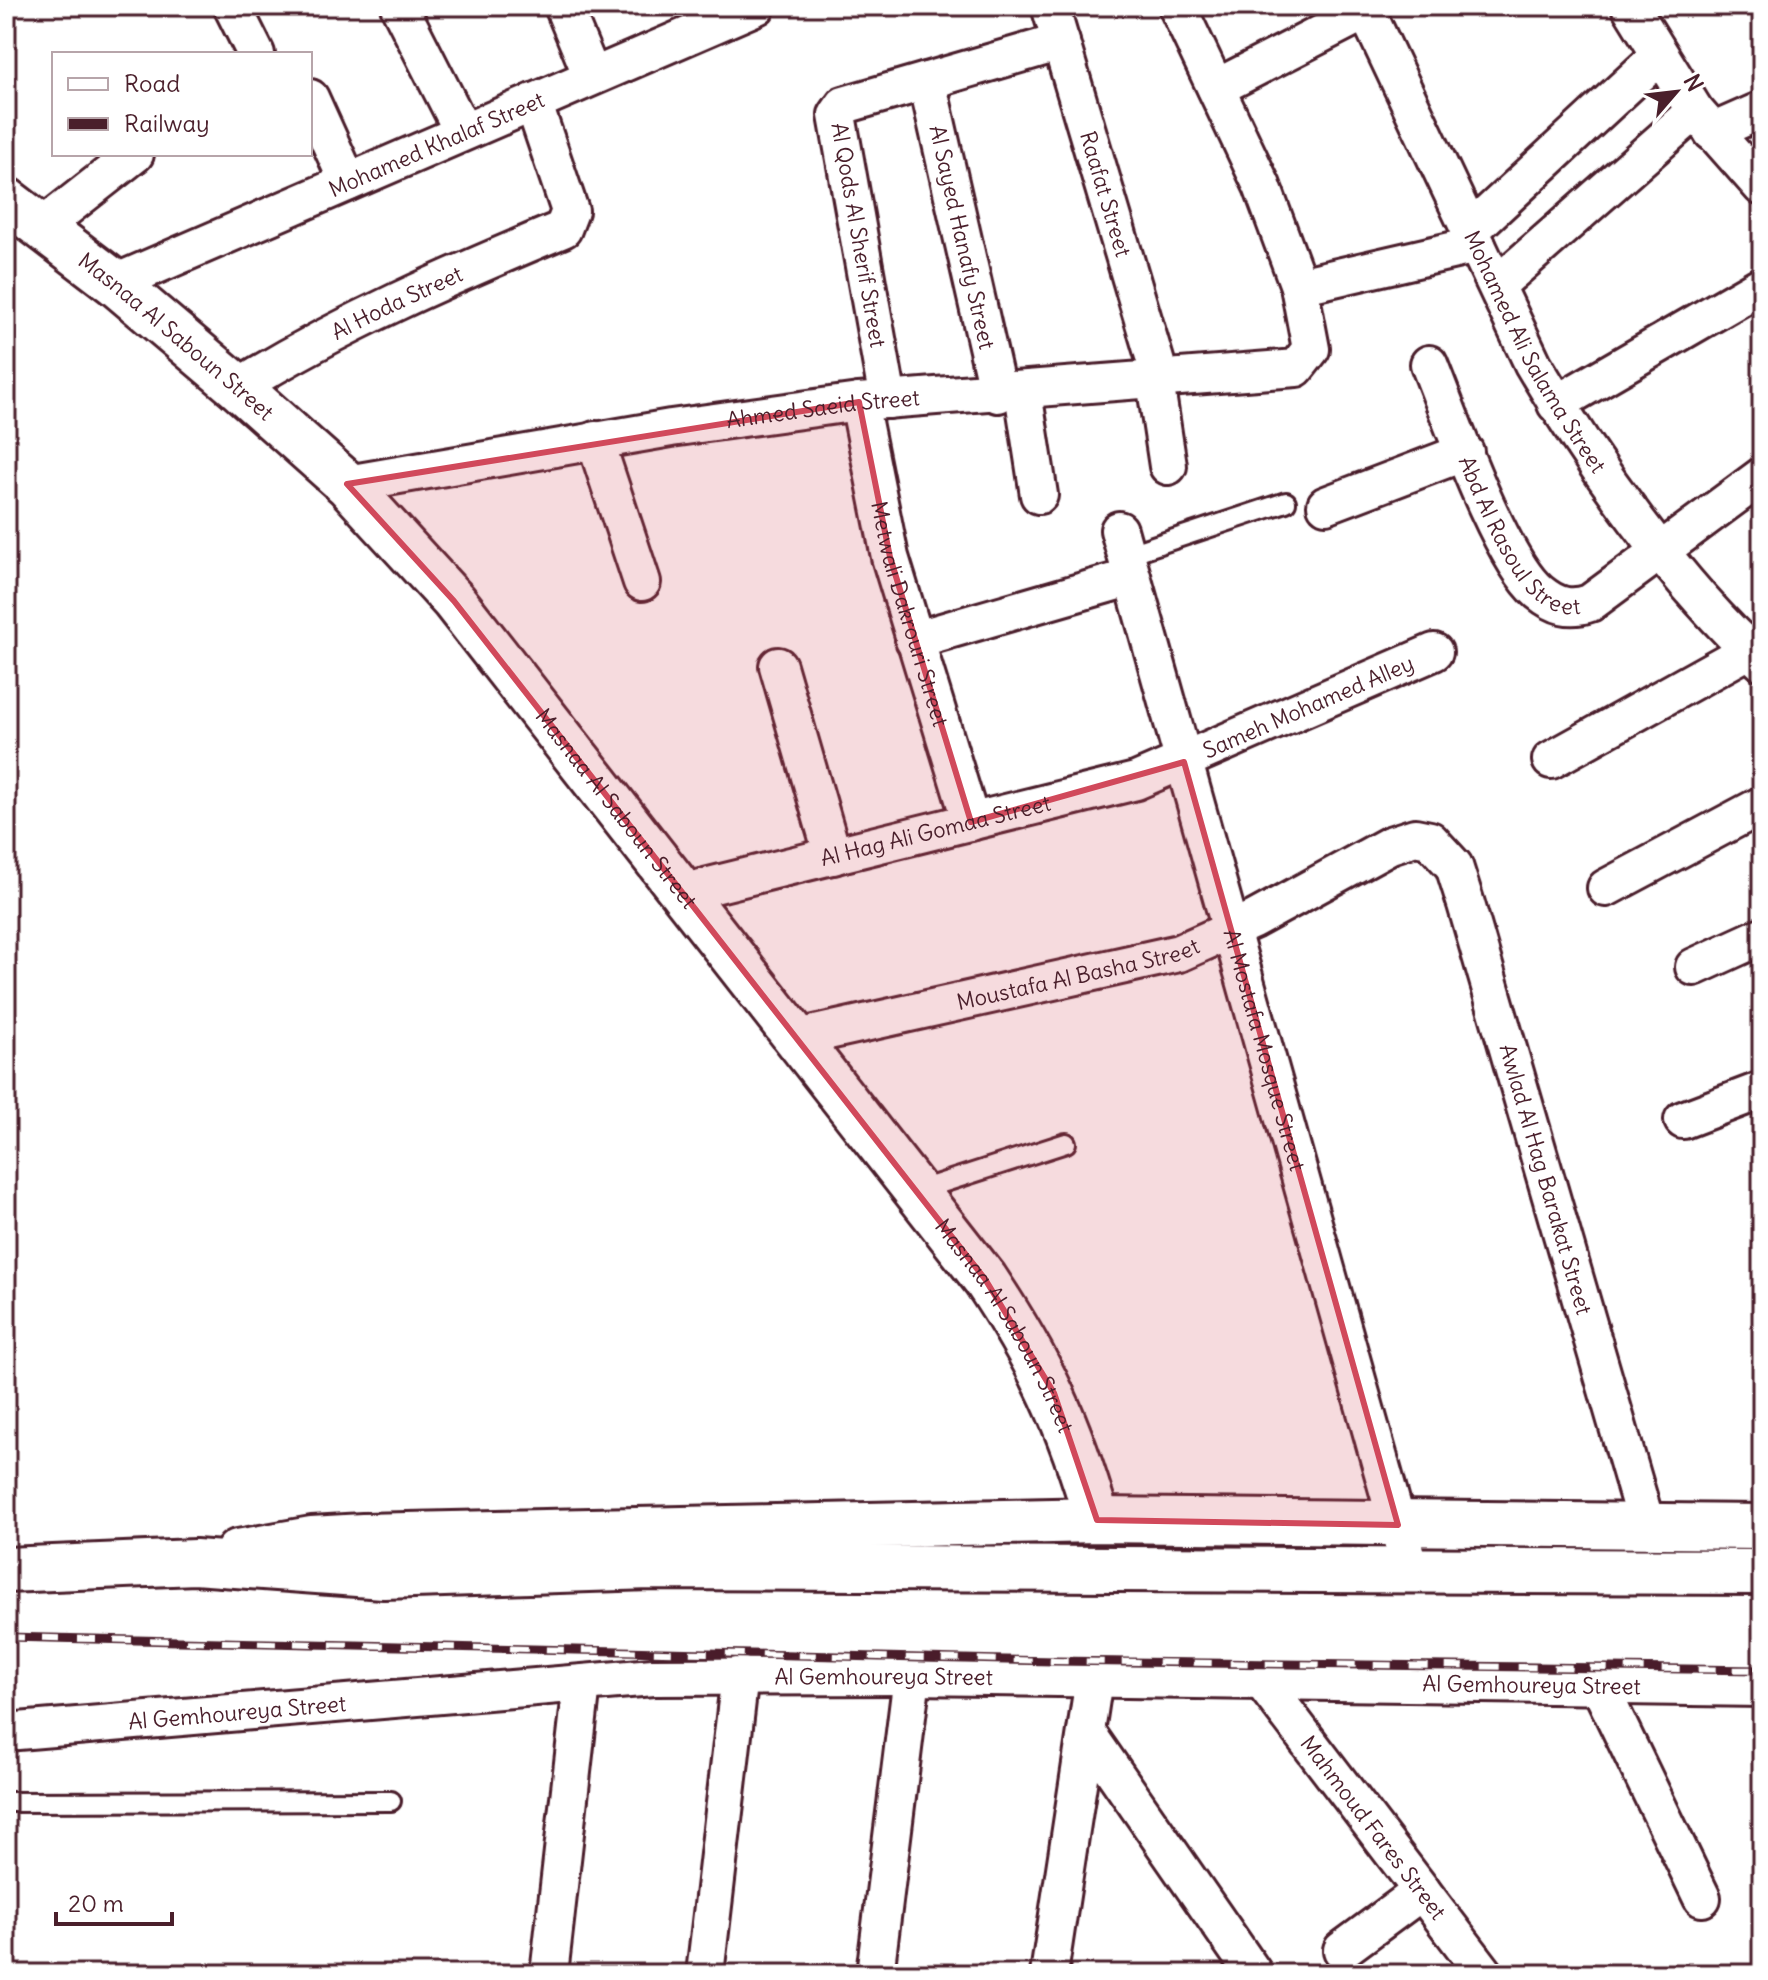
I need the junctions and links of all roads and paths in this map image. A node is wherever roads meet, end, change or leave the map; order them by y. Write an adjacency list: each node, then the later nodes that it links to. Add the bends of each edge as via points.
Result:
1 (232, 6): 11 (street)
2 (399, 6): 20 (street)
3 (563, 6): 13 (street)
4 (757, 6): 9 (street, Mohamed Khalaf Street)
5 (1050, 6): 10 (street, Raafat Street)
6 (1177, 6): 15 (street)
7 (1633, 7): 12 (street)
8 (1365, 8): 15 (street); 26 (street, Mohamed Ali Salama Street)
9 (714, 14): 13 (street, Mohamed Khalaf Street)
10 (1061, 42): 14 (street, Al Qods Al Sherif Street); 32 (street, Raafat Street)
11 (255, 52)
12 (1659, 56): 19 (street); 26 (street)
13 (592, 76): 17 (street, Mohamed Khalaf Street)
14 (927, 81): 34 (street, Al Sayed Hanafy Street); 35 (street, Al Qods Al Sherif Street, via 844,105 836,120)
15 (1216, 88): 30 (street, via 1262,186)
16 (312, 102): 22 (street)
17 (533, 102): 20 (street, Mohamed Khalaf Street); 33 (street, Al Hoda Street, via 570,211 563,229 370,312)
18 (1762, 110): 19 (street)
19 (1703, 122): 23 (street); 28 (street)
20 (463, 132): 22 (street, Mohamed Khalaf Street)
21 (132, 156): 25 (street)
22 (348, 182): 27 (street, Mohamed Khalaf Street)
23 (1762, 187)
24 (6, 200): 25 (main road, Masnaa Al Saboun Street)
25 (42, 227): 27 (main road, Masnaa Al Saboun Street)
26 (1474, 238): 28 (street, Mohamed Ali Salama Street); 30 (street)
27 (115, 283): 33 (main road, Masnaa Al Saboun Street)
28 (1497, 285): 36 (street, Mohamed Ali Salama Street)
29 (1762, 285): 36 (street)
30 (1299, 286): 32 (street, Ahmed Saeid Street, via 1311,341 1303,363 1282,370)
31 (1429, 364): 38 (street, Abd Al Rasoul Street)
32 (1158, 380): 34 (street, Ahmed Saeid Street); 39 (street, Raafat Street)
33 (238, 387): 41 (main road, Masnaa Al Saboun Street)
34 (1010, 393): 35 (street, Ahmed Saeid Street); 42 (street, Al Sayed Hanafy Street)
35 (874, 401): 37 (street, Ahmed Saeid Street); 48 (street, Metwali Dakrouri Street, via 890,557)
36 (1556, 404): 45 (street, Mohamed Ali Salama Street)
37 (595, 440): 41 (street, Ahmed Saeid Street); 47 (street)
38 (1465, 452): 44 (street); 45 (street, Abd Al Rasoul Street, via 1511,554 1537,591 1554,603 1574,609 1590,603)
39 (1168, 466)
40 (1762, 476): 45 (street, Abd Al Rasoul Street)
41 (347, 484): 59 (main road, Masnaa Al Saboun Street, via 454,601)
42 (1039, 495)
43 (1286, 502): 46 (lane)
44 (1326, 505)
45 (1662, 550): 49 (street, Mohamed Ali Salama Street)
46 (1126, 554): 48 (street); 53 (street, Al Mostafa Mosque Street)
47 (642, 582)
48 (914, 640): 55 (street, Metwali Dakrouri Street)
49 (1758, 650): 52 (street)
50 (1434, 652): 53 (street, Sameh Mohamed Alley)
51 (778, 666): 57 (street)
52 (1551, 760)
53 (1184, 762): 55 (street, Al Hag Ali Gomaa Street, via 1109,789); 60 (street, Al Mostafa Mosque Street)
54 (1762, 805): 58 (street)
55 (971, 822): 57 (street, Al Hag Ali Gomaa Street)
56 (1430, 840): 60 (street, Moustafa Al Basha Street, via 1415,837 1390,845); 70 (street, Awlad Al Hag Barakat Street, via 1454,866)
57 (833, 856): 59 (street, Al Hag Ali Gomaa Street)
58 (1606, 888)
59 (685, 892): 63 (main road, Masnaa Al Saboun Street)
60 (1231, 931): 63 (street, Moustafa Al Basha Street, via 1179,953); 69 (street, Al Mostafa Mosque Street)
61 (1762, 936): 62 (street)
62 (1694, 967)
63 (797, 1038): 67 (main road, Masnaa Al Saboun Street)
64 (1762, 1090): 65 (street)
65 (1683, 1120)
66 (1066, 1143): 67 (lane)
67 (916, 1191): 68 (main road, Masnaa Al Saboun Street, via 985,1279 1054,1393)
68 (1097, 1520): 69 (main road); 72 (main road)
69 (1398, 1525): 70 (main road); 73 (street, Al Mostafa Mosque Street)
70 (1647, 1527): 71 (main road)
71 (1762, 1527)
72 (820, 1546): 73 (main road); 74 (main road, via 363,1536 260,1546 195,1562)
73 (1410, 1569): 75 (main road)
74 (6, 1570)
75 (1762, 1572)
76 (740, 1675): 77 (street, Al Gemhoureya Street); 80 (street, Al Gemhoureya Street); 92 (street)
77 (912, 1676): 78 (street, Al Gemhoureya Street); 93 (street)
78 (1094, 1679): 79 (street, Al Gemhoureya Street); 84 (street)
79 (1262, 1681): 81 (street, Al Gemhoureya Street); 87 (street, Mahmoud Fares Street)
80 (582, 1684): 83 (street, Al Gemhoureya Street); 91 (street)
81 (1599, 1685): 82 (street, Al Gemhoureya Street); 88 (street)
82 (1762, 1688)
83 (6, 1732)
84 (1087, 1733): 89 (street); 94 (street)
85 (391, 1801): 86 (lane)
86 (6, 1802)
87 (1422, 1891): 90 (street); 97 (street, Mahmoud Fares Street)
88 (1702, 1898)
89 (1230, 1938): 95 (street); 96 (street)
90 (1342, 1950)
91 (549, 1974)
92 (705, 1974)
93 (875, 1974)
94 (1049, 1974)
95 (1224, 1974)
96 (1254, 1974)
97 (1485, 1974)

